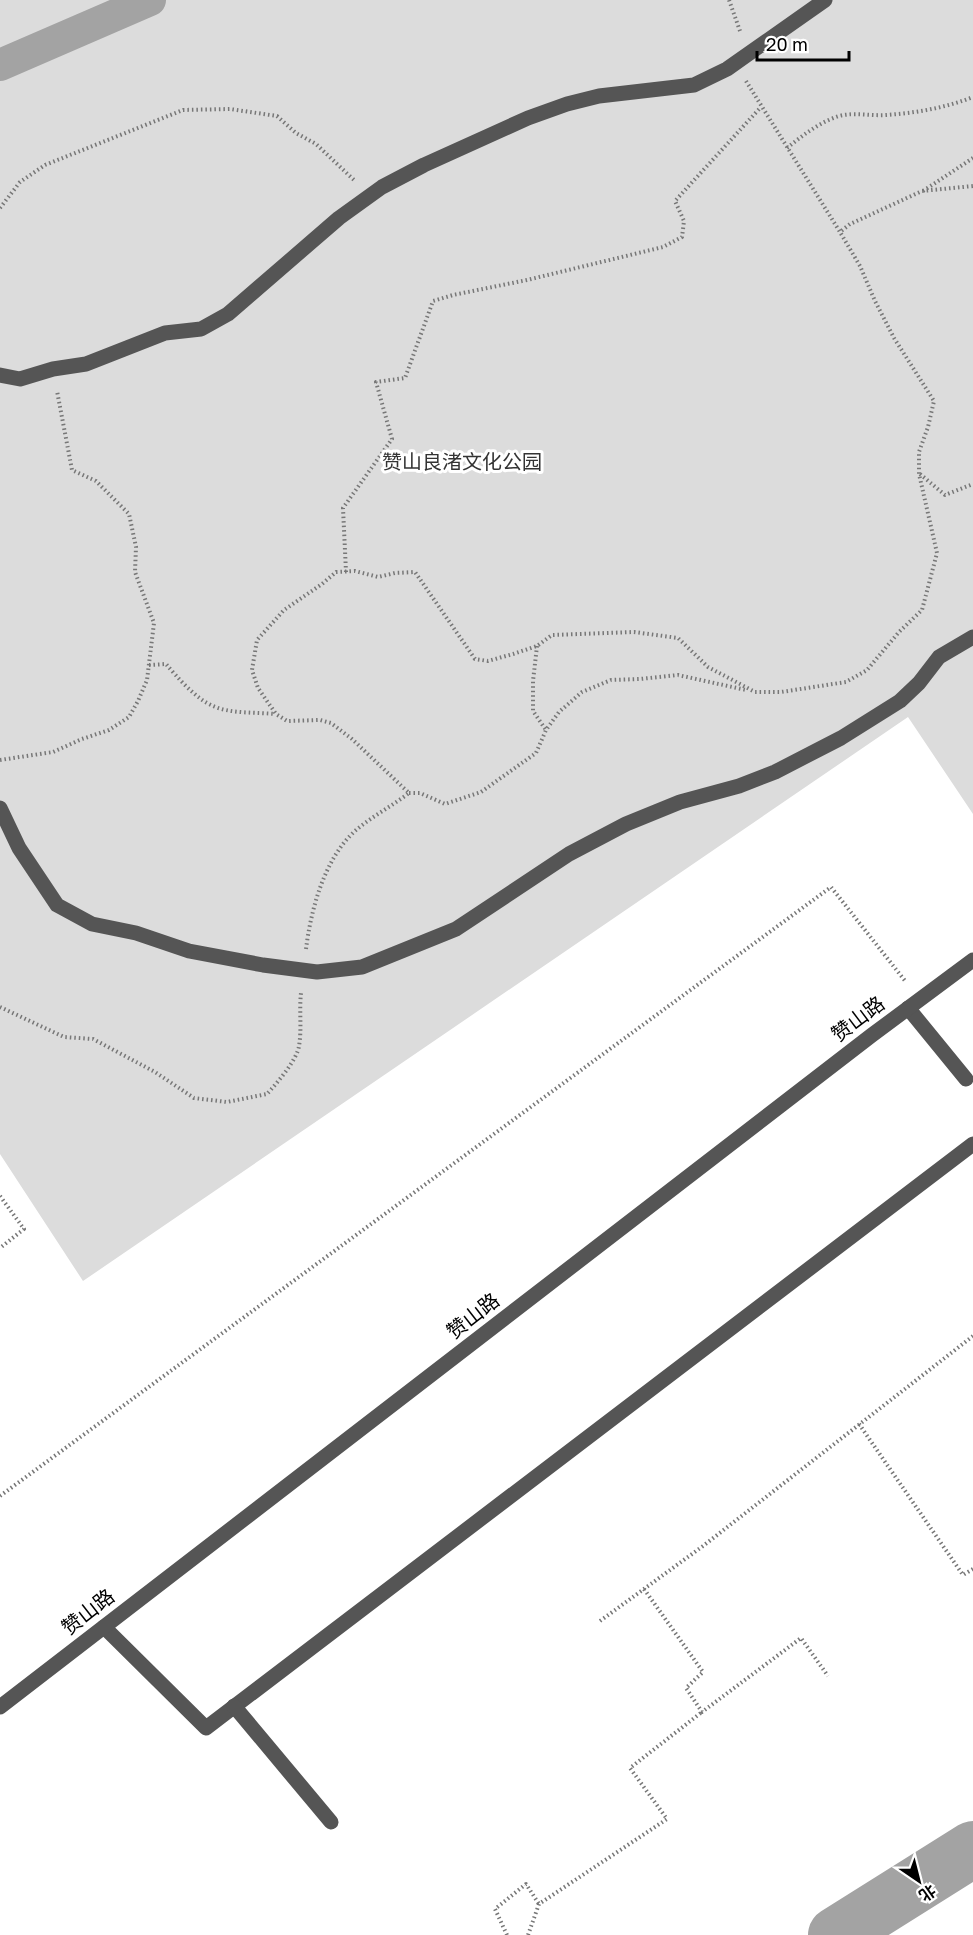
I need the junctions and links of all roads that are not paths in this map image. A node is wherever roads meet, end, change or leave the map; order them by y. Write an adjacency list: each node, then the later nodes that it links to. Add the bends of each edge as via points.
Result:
1 (825, 0): 2 (street, via 741,59 694,85 599,96 528,118 382,187 339,218 228,314 201,329 165,333 86,364 20,379)
2 (0, 375)
3 (973, 637): 4 (street, via 939,657 900,701 841,738 775,772 626,824 568,854 456,929 362,967 304,970 189,951 136,933 92,924 57,905 20,848)
4 (0, 808)
5 (973, 960): 6 (street, 赞山路)
6 (914, 1004): 7 (street); 9 (street, 赞山路)
7 (966, 1079)
8 (973, 1144): 10 (street)
9 (104, 1627): 10 (street, via 206,1728); 11 (street, 赞山路)
10 (234, 1706): 12 (street)
11 (0, 1707)
12 (332, 1822)

